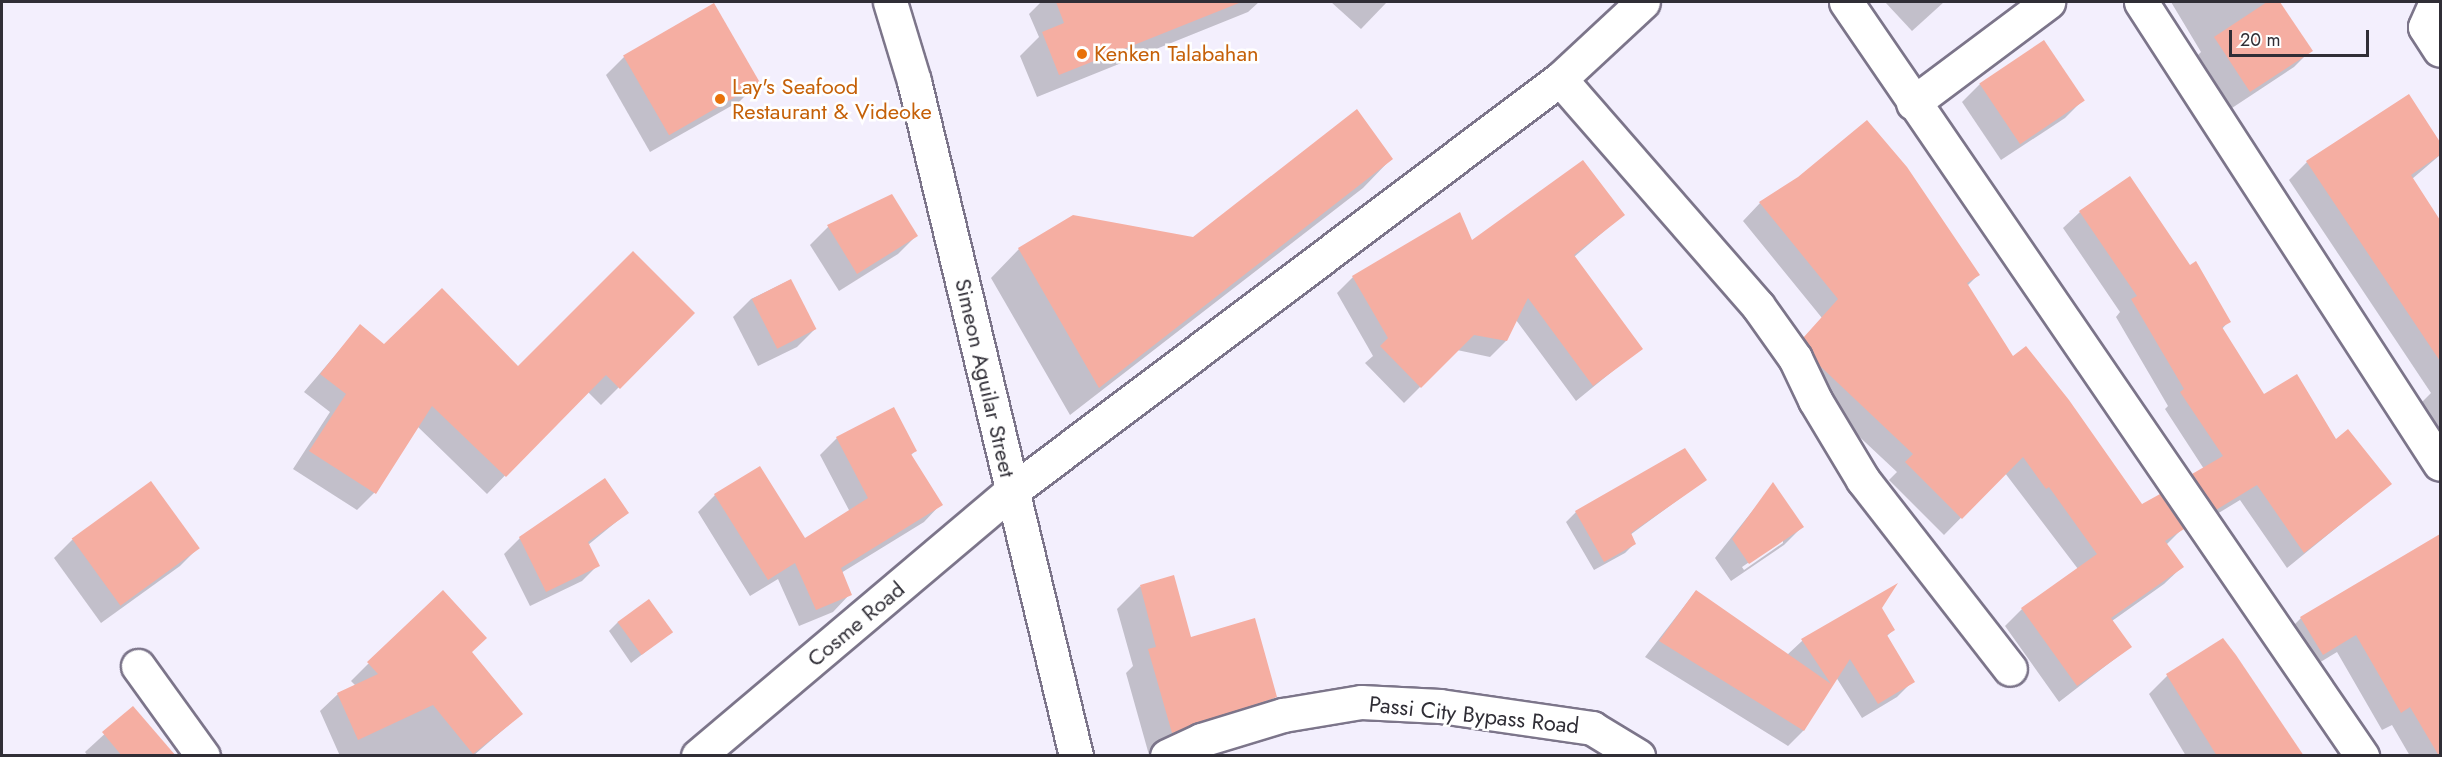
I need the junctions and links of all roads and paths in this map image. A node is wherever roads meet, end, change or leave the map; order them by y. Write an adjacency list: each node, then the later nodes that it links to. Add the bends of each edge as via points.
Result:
1 (890, 2): 11 (main road, Simeon Aguilar Street, via 914,81)
2 (1643, 2): 8 (main road, Cosme Road)
3 (1846, 2): 9 (main road)
4 (2048, 2): 9 (main road)
5 (2141, 2): 10 (main road)
6 (2436, 2): 7 (main road, via 2425,27)
7 (2440, 50)
8 (1560, 79): 11 (main road, Cosme Road); 13 (main road, via 1758,306 1796,358 1815,400 1863,480)
9 (1913, 103): 19 (main road)
10 (2440, 464)
11 (1012, 491): 15 (main road, Cosme Road); 16 (main road, Simeon Aguilar Street)
12 (138, 666): 14 (main road)
13 (2010, 669)
14 (203, 756)
15 (698, 756)
16 (1076, 756)
17 (1167, 756): 18 (main road, Passi City Bypass Road, via 1201,740 1283,715 1361,702 1440,706 1592,728)
18 (1638, 756)
19 (2362, 756)

